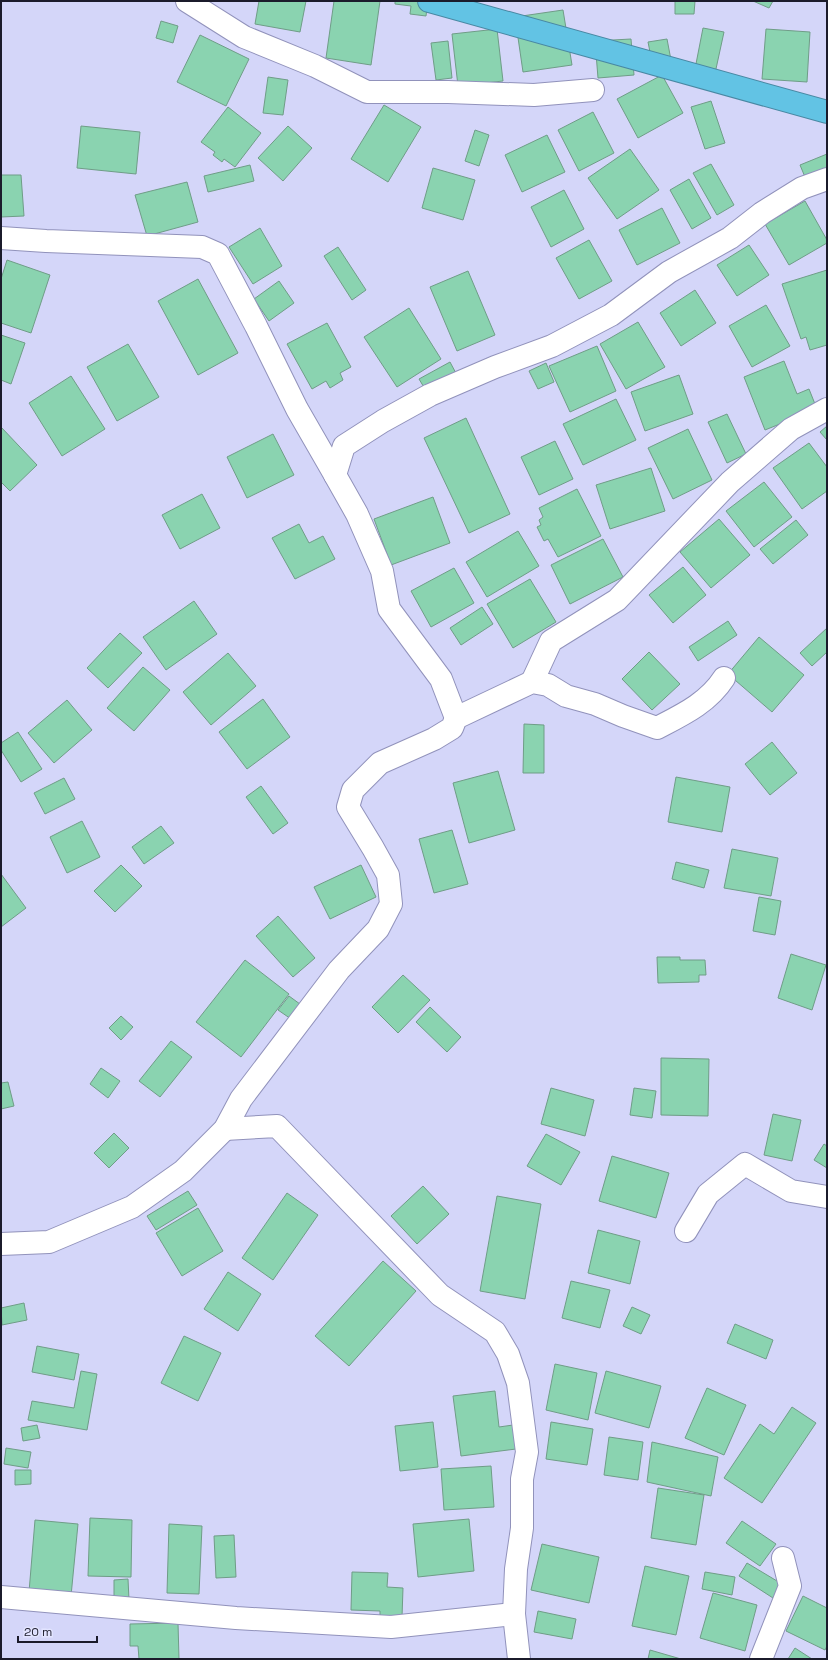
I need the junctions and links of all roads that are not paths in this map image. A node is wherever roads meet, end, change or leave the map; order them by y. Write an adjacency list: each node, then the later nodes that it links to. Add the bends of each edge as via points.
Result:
1 (187, 1): 3 (street, via 244,37 315,66 367,92 534,95)
2 (429, 1): 4 (highway)
3 (593, 90)
4 (827, 112)
5 (827, 179): 8 (street, via 802,188 762,213 730,238 668,272 611,315 552,346 430,395 384,421 344,446)
6 (1, 238): 8 (street, via 202,247 218,254 297,409)
7 (827, 408): 10 (street, via 791,429 730,482 617,600 551,642)
8 (335, 475): 11 (street, via 357,514 382,570 389,609 441,679)
9 (724, 678): 10 (street, via 716,690 690,712 656,728 595,704 566,696 548,685)
10 (532, 682): 11 (street)
11 (456, 718): 12 (street, via 452,728 434,739 380,763 353,790 348,807 388,875 391,904 378,929 339,970 241,1099)
12 (224, 1130): 15 (street, via 183,1171 132,1207 49,1242); 18 (street, via 277,1126 440,1295 495,1332 508,1354 518,1384 527,1452 522,1479 522,1528 516,1569)
13 (827, 1197): 14 (street, via 791,1191 746,1164 708,1194)
14 (686, 1231)
15 (1, 1244)
16 (783, 1558): 20 (street, via 790,1586)
17 (1, 1597): 18 (street, via 236,1618 391,1627)
18 (514, 1614): 19 (street)
19 (519, 1659)
20 (761, 1659)

